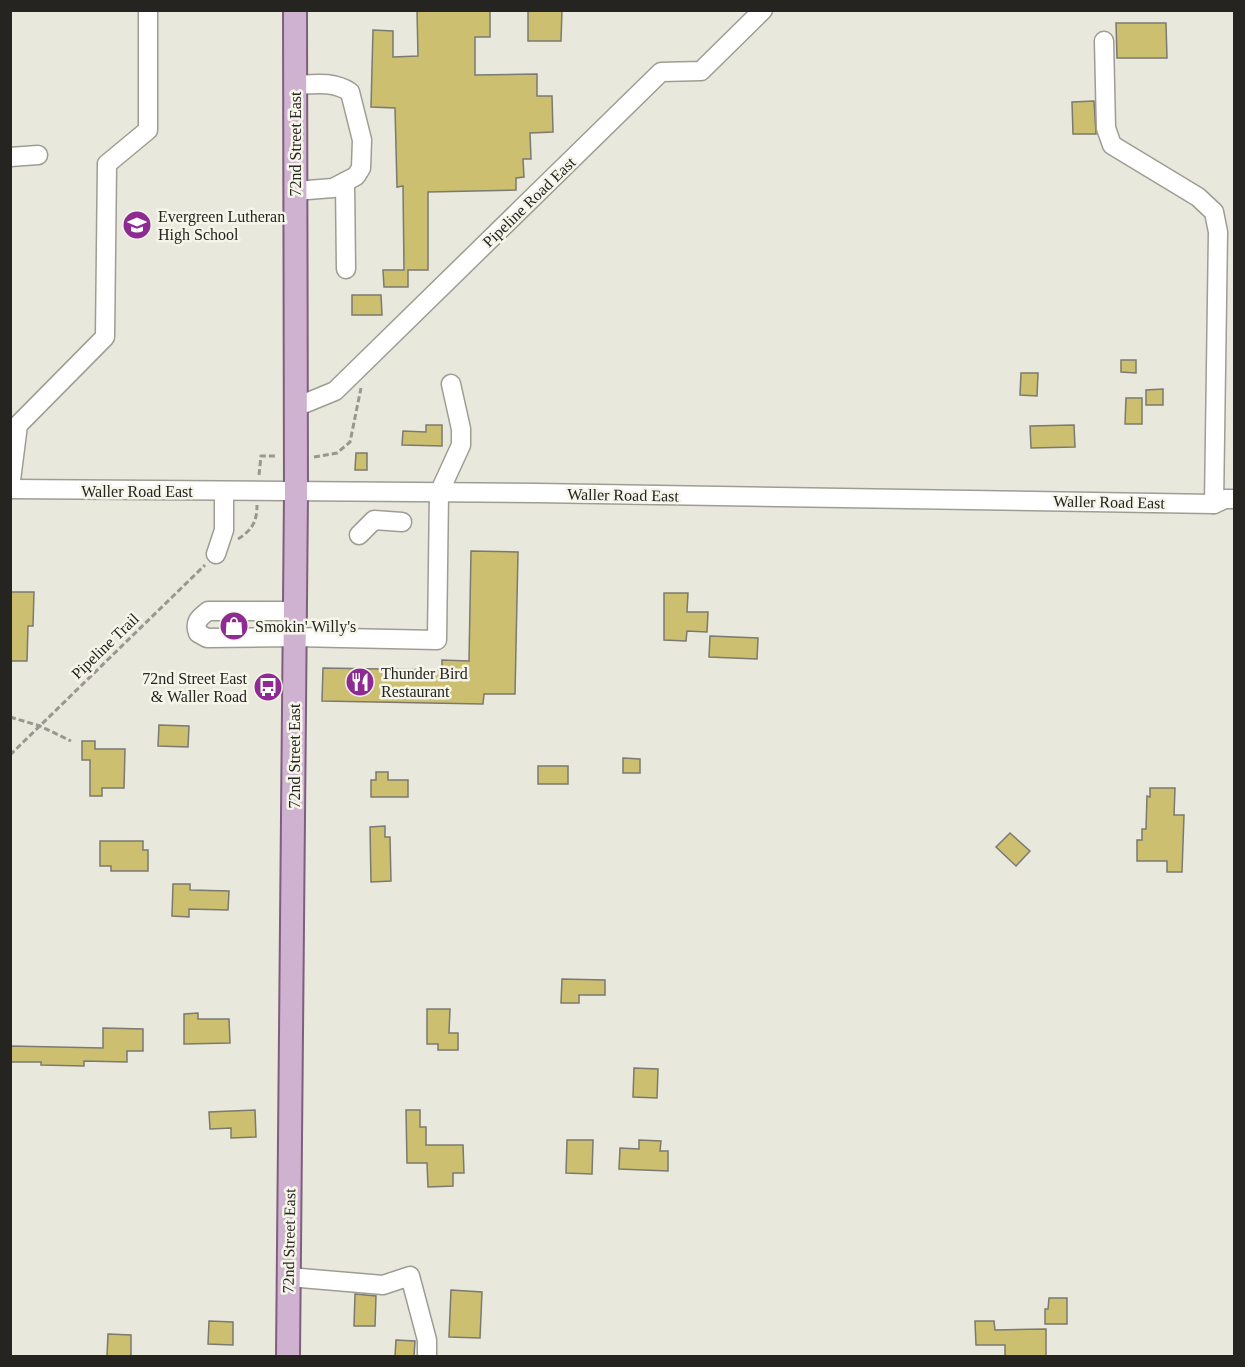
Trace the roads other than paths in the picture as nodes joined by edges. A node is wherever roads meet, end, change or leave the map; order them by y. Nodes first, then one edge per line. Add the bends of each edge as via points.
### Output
1 (148, 10) edge
2 (295, 10) edge
3 (763, 10) edge
4 (1104, 41) dead end
5 (295, 85) junction
6 (38, 155) dead end
7 (10, 157) edge
8 (345, 182) junction
9 (295, 191) junction
10 (346, 268) dead end
11 (451, 384) dead end
12 (296, 407) junction
13 (10, 489) edge
14 (224, 491) junction
15 (296, 493) junction
16 (439, 493) junction
17 (1234, 500) edge
18 (1214, 504) junction
19 (402, 522) dead end
20 (359, 535) dead end
21 (216, 554) road end
22 (295, 611) junction
23 (295, 637) junction
24 (289, 1276) junction
25 (288, 1356) edge
26 (427, 1356) edge

1 - 13 street via 148,130 107,164 105,337 18,425
2 - 5 main road, 72nd Street East
3 - 12 street, Pipeline Road East via 701,72 661,72 335,391
4 - 18 street via 1106,128 1113,145 1198,197 1214,212 1218,232
5 - 8 street via 328,84 350,92 362,140 361,168
5 - 9 main road, 72nd Street East
6 - 7 street
8 - 9 street via 333,188
8 - 10 street
9 - 12 main road, 72nd Street East
11 - 16 street via 461,445
12 - 15 main road, 72nd Street East
13 - 14 street, Waller Road East
14 - 15 street, Waller Road East
14 - 21 street via 224,530
15 - 16 street, Waller Road East
15 - 22 main road, 72nd Street East
16 - 18 street, Waller Road East
16 - 23 street via 437,640
17 - 18 street, Waller Road East
19 - 20 street via 374,520
22 - 23 main road, 72nd Street East
22 - 23 street via 208,611 196,626 198,633 207,638
23 - 24 main road, 72nd Street East
24 - 25 main road, 72nd Street East
24 - 26 street via 383,1285 410,1276 427,1340

